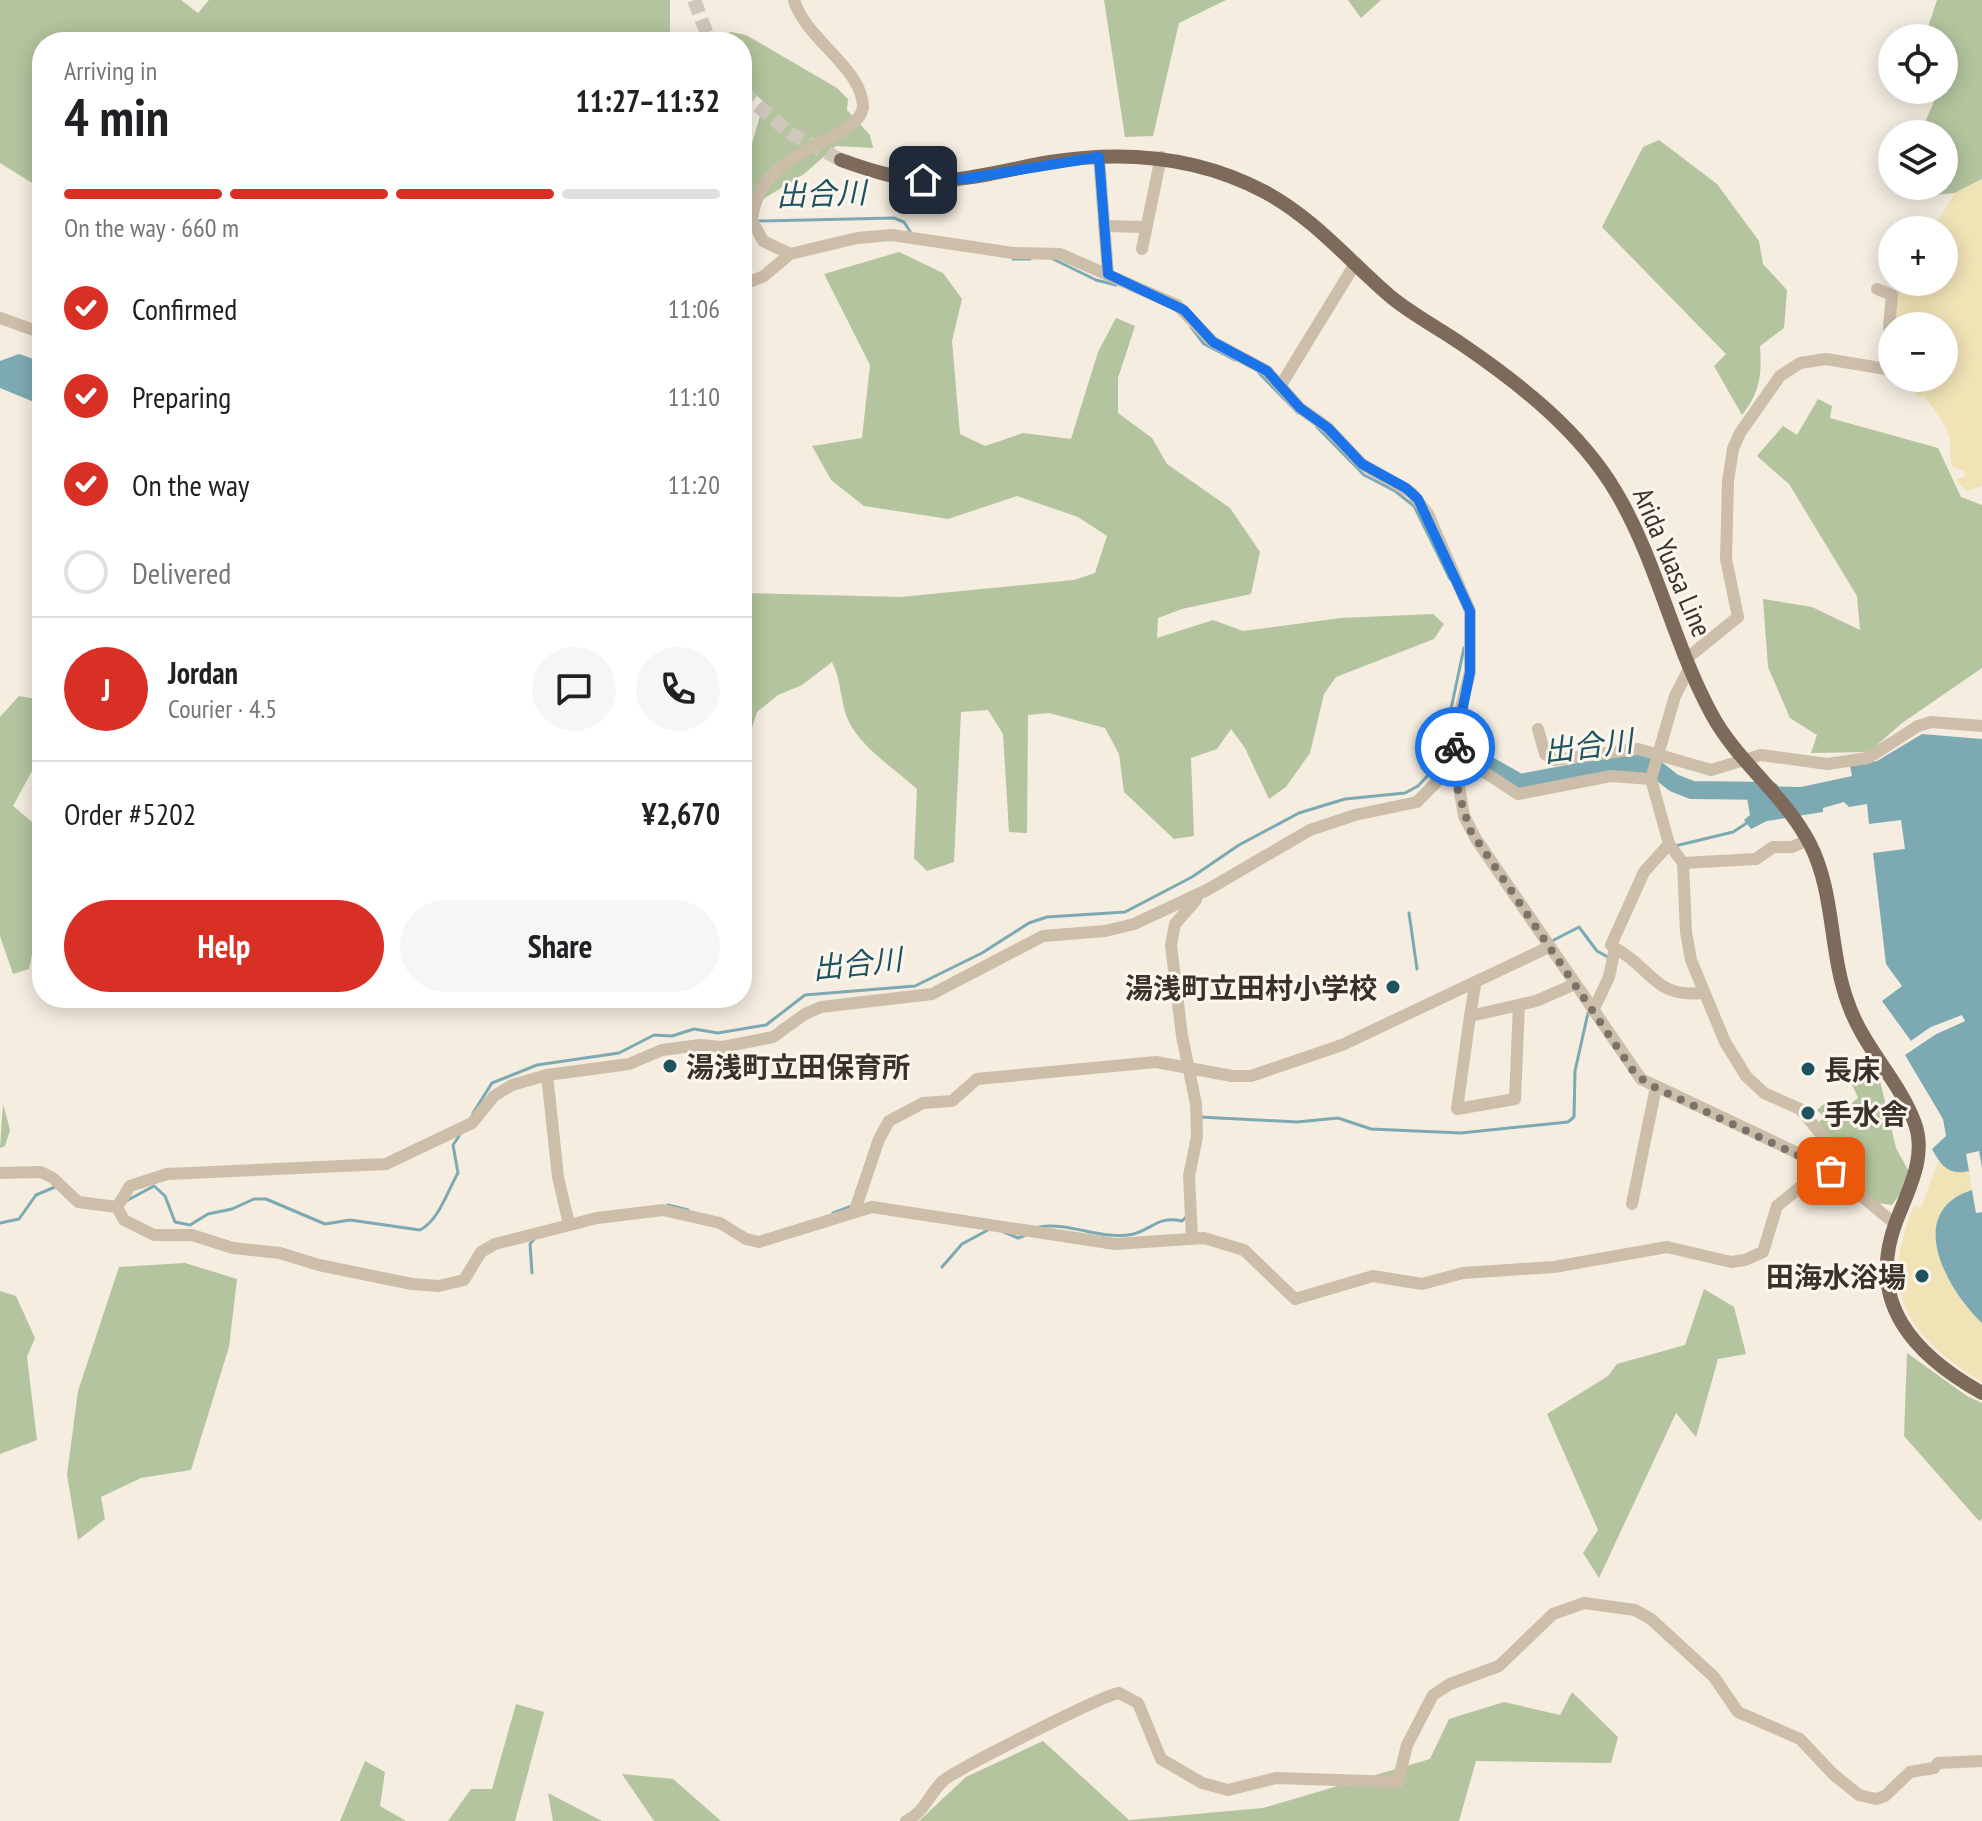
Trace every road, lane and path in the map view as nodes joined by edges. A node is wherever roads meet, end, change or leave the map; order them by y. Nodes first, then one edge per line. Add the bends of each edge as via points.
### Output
1 (794, 0) edge
2 (1099, 157) junction
3 (1161, 157) junction
4 (841, 160) tunnel mouth
5 (1104, 226) junction
6 (1145, 227) junction
7 (1142, 249) dead end
8 (790, 254) junction
9 (1355, 264) junction
10 (1108, 274) junction
11 (752, 281) edge
12 (1877, 289) dead end
13 (1890, 312) edge
14 (0, 318) edge
15 (32, 329) edge
16 (1878, 368) edge
17 (1281, 385) junction
18 (1688, 663) junction
19 (1982, 726) edge
20 (1538, 729) dead end
21 (1657, 752) junction
22 (1743, 762) junction
23 (1455, 763) junction
24 (1651, 779) junction
25 (1808, 840) junction
26 (1669, 844) junction
27 (1683, 863) junction
28 (1207, 890) junction
29 (1549, 947) junction
30 (1615, 948) junction
31 (1575, 984) junction
32 (1475, 985) junction
33 (1702, 993) junction
34 (1519, 1005) junction
35 (1593, 1011) junction
36 (1470, 1016) junction
37 (1189, 1069) junction
38 (547, 1075) junction
39 (1656, 1087) junction
40 (1825, 1166) junction
41 (0, 1173) edge
42 (1632, 1204) dead end
43 (117, 1207) junction
44 (855, 1210) junction
45 (569, 1224) junction
46 (1895, 1224) junction
47 (1192, 1237) junction
48 (1982, 1393) edge
49 (1982, 1761) edge
50 (906, 1821) edge

1 - 8 street via 863,100 857,122 789,160 758,196 752,220 757,233 769,246
2 - 3 main road, Arida Yuasa Line
2 - 4 main road, Arida Yuasa Line via 945,180 901,178
2 - 5 street
3 - 6 street
3 - 9 main road, Arida Yuasa Line via 1204,167 1272,196 1313,223
5 - 6 street
5 - 10 street
6 - 7 street
8 - 10 street via 857,238 911,236 1013,253 1054,252
8 - 11 street
9 - 17 street
9 - 18 main road, Arida Yuasa Line via 1407,309 1522,388 1591,458 1625,509
10 - 17 street via 1177,305 1213,342 1252,360
12 - 13 street via 1892,295
14 - 15 street
16 - 18 street via 1826,359 1800,363 1780,376 1740,433 1730,465 1727,573 1738,617
17 - 23 street via 1354,458 1418,499 1466,595 1471,662 1456,729
18 - 21 street
18 - 22 main road, Arida Yuasa Line via 1717,724
19 - 22 street via 1925,723 1875,755 1833,763 1769,755
20 - 21 street via 1545,754 1554,760 1628,749
21 - 22 street via 1711,770
21 - 24 street
22 - 25 main road, Arida Yuasa Line
23 - 24 street via 1478,768 1518,794 1611,776
23 - 28 street via 1417,802 1310,830
23 - 29 street via 1470,830
24 - 26 street
25 - 27 street via 1773,847 1756,859
25 - 46 main road, Arida Yuasa Line via 1823,881 1850,1009 1917,1130 1916,1168
26 - 27 street
26 - 30 street via 1644,872 1611,945
27 - 33 street via 1688,947
28 - 37 street via 1184,912 1171,936
28 - 38 street via 1123,928 1043,936 932,994 821,1007 773,1037 662,1050 629,1064
29 - 31 street
29 - 32 street
30 - 33 street via 1647,970 1659,987
30 - 35 street
31 - 34 street
31 - 35 street
32 - 36 street
32 - 37 street via 1342,1045 1260,1073 1232,1076
33 - 40 street via 1729,1052 1754,1085 1797,1106 1831,1143 1833,1153
34 - 36 street
34 - 36 street via 1515,1099 1457,1109
35 - 39 street via 1634,1072
37 - 44 street via 1156,1062 977,1079 952,1101 923,1103 889,1121
37 - 47 street via 1197,1125 1189,1176
38 - 43 street via 501,1091 472,1123 386,1164 167,1174 130,1186
38 - 45 street via 558,1177
39 - 40 street
39 - 42 street
40 - 46 street
40 - 47 street via 1777,1206 1763,1252 1736,1262 1667,1247 1554,1267 1463,1273 1422,1284 1373,1276 1295,1299 1244,1250
41 - 43 street via 41,1172 78,1202
43 - 45 street via 129,1225 154,1235 192,1235 233,1248 439,1286 464,1280 487,1247
44 - 45 street via 759,1242 720,1223 672,1211
44 - 47 street via 872,1207 1115,1244
46 - 48 main road, Arida Yuasa Line via 1888,1268 1901,1324 1925,1356
49 - 50 street via 1938,1763 1910,1772 1885,1796 1859,1795 1800,1739 1738,1712 1714,1677 1651,1619 1635,1610 1584,1603 1553,1614 1499,1666 1433,1695 1407,1745 1398,1782 1276,1778 1228,1790 1202,1783 1161,1759 1138,1703 1119,1693 964,1767 942,1782 924,1811

